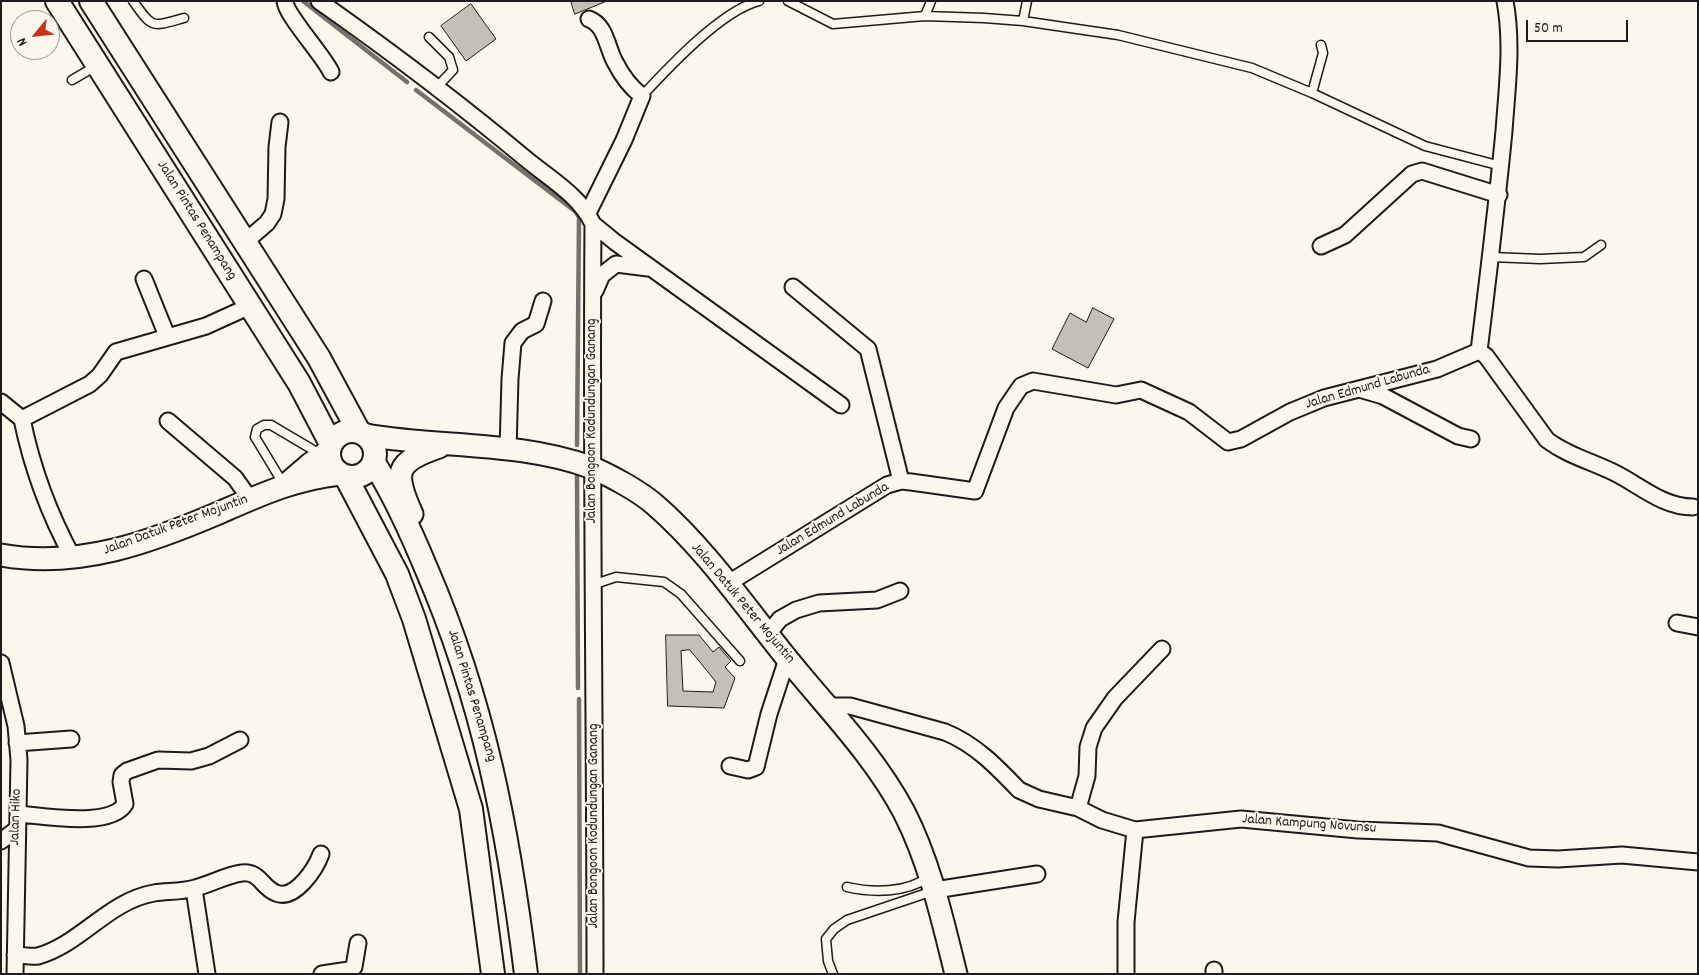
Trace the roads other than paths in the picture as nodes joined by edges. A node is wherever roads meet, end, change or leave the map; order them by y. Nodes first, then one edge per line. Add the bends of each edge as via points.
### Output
1 (57, 1) edge
2 (91, 1) edge
3 (133, 1) edge
4 (286, 1) edge
5 (319, 1) edge
6 (758, 1) edge
7 (788, 1) edge
8 (931, 1) edge
9 (1027, 1) edge
10 (1505, 1) edge
11 (925, 16) junction
12 (184, 18) dead end
13 (589, 19) dead end
14 (1023, 21) junction
15 (429, 37) dead end
16 (1321, 45) dead end
17 (98, 65) junction
18 (331, 72) dead end
19 (72, 80) dead end
20 (437, 87) junction
21 (1312, 93) junction
22 (642, 96) junction
23 (280, 122) dead end
24 (1501, 166) junction
25 (1499, 196) junction
26 (590, 219) junction
27 (245, 242) junction
28 (1601, 245) dead end
29 (1321, 246) dead end
30 (1491, 257) junction
31 (652, 269) junction
32 (144, 279) dead end
33 (793, 287) dead end
34 (593, 294) junction
35 (543, 301) dead end
36 (250, 306) junction
37 (167, 336) junction
38 (1480, 351) junction
39 (1359, 389) junction
40 (1, 402) edge
41 (841, 404) dead end
42 (22, 419) junction
43 (168, 421) dead end
44 (362, 434) junction
45 (1471, 439) dead end
46 (444, 446) junction
47 (327, 450) junction
48 (508, 450) junction
49 (374, 463) junction
50 (591, 468) junction
51 (343, 476) junction
52 (901, 481) junction
53 (286, 484) junction
54 (250, 500) junction
55 (1693, 507) dead end
56 (1, 556) edge
57 (73, 558) junction
58 (595, 584) junction
59 (726, 584) junction
60 (434, 587) junction
61 (900, 591) dead end
62 (1677, 623) dead end
63 (1698, 627) edge
64 (768, 634) junction
65 (1162, 649) dead end
66 (787, 659) junction
67 (740, 661) dead end
68 (1, 663) edge
69 (4, 683) edge
70 (829, 706) junction
71 (72, 739) dead end
72 (240, 740) dead end
73 (17, 743) junction
74 (730, 766) dead end
75 (1078, 808) junction
76 (18, 822) junction
77 (1134, 830) junction
78 (1, 841) edge
79 (321, 854) dead end
80 (1698, 862) edge
81 (1038, 874) dead end
82 (933, 883) junction
83 (847, 887) dead end
84 (194, 889) junction
85 (358, 943) dead end
86 (15, 955) junction
87 (15, 974) edge
88 (206, 974) edge
89 (322, 974) edge
90 (493, 974) edge
91 (526, 974) edge
92 (595, 974) edge
93 (833, 974) edge
94 (956, 974) edge
95 (1126, 974) edge

1 - 17 main road, Jalan Pintas Penampang
2 - 27 main road, Jalan Pintas Penampang
3 - 12 lane via 147,22 156,26
4 - 18 street via 290,15 326,60
5 - 20 street
6 - 22 lane via 747,4 704,36
7 - 11 lane via 833,24
8 - 11 lane
9 - 14 lane
10 - 24 street via 1510,24
11 - 14 lane
13 - 22 street via 596,22 603,32 615,63 630,87
14 - 21 lane via 1138,40 1252,68
15 - 20 lane via 449,57 453,70
16 - 21 lane
17 - 19 lane
17 - 36 main road, Jalan Pintas Penampang
20 - 26 street via 565,189
21 - 24 lane via 1425,146
22 - 26 street
23 - 27 street via 273,214
24 - 25 street
25 - 29 street via 1422,171 1412,174 1345,235
25 - 30 street
26 - 31 street
26 - 34 street, Jalan Bongoon Kodundungan Ganang
27 - 44 main road, Jalan Pintas Penampang via 319,358
28 - 30 lane via 1584,257
30 - 38 street
31 - 34 street via 616,264 602,275
31 - 41 street
32 - 37 street
33 - 52 street via 868,348
34 - 50 street, Jalan Bongoon Kodundungan Ganang
35 - 48 street via 536,324 522,332 513,343
36 - 37 street via 206,326
36 - 47 main road, Jalan Pintas Penampang via 299,383
37 - 42 street via 116,352 90,384
38 - 39 street, Jalan Edmund Labunda via 1437,369
38 - 55 street via 1547,440 1657,498 1679,507
39 - 45 street via 1383,396 1458,436
39 - 52 street, Jalan Edmund Labunda via 1310,403 1241,439 1228,442 1189,412 1141,390 1116,395 1033,380 1021,386 1006,408 975,491
40 - 42 street
42 - 57 street via 39,482
43 - 54 street via 235,478
44 - 46 main road, Jalan Datuk Peter Mojuntin
44 - 47 main road via 346,432
44 - 49 main road via 374,446
46 - 48 main road, Jalan Datuk Peter Mojuntin
46 - 60 main road via 417,454 408,460 400,474 402,493 432,567
47 - 51 main road via 331,464
47 - 53 main road, Jalan Datuk Peter Mojuntin
47 - 53 lane via 270,425 257,429 255,437
48 - 50 main road, Jalan Datuk Peter Mojuntin via 561,458
49 - 51 main road via 360,477
49 - 60 main road, Jalan Pintas Penampang via 396,501
50 - 58 street, Jalan Bongoon Kodundungan Ganang
50 - 59 main road, Jalan Datuk Peter Mojuntin via 652,502 690,540
51 - 53 main road, Jalan Datuk Peter Mojuntin
51 - 90 main road via 397,574 414,619 468,799
52 - 59 street, Jalan Edmund Labunda via 887,485
53 - 54 main road, Jalan Datuk Peter Mojuntin
54 - 57 main road, Jalan Datuk Peter Mojuntin via 119,550
56 - 57 main road, Jalan Datuk Peter Mojuntin via 48,560
58 - 67 lane via 616,577 664,582 680,594
58 - 92 street, Jalan Bongoon Kodundungan Ganang
59 - 64 main road, Jalan Datuk Peter Mojuntin
60 - 91 main road, Jalan Pintas Penampang via 478,711 492,766 515,885
61 - 64 street via 877,600 819,603 796,610 780,619
62 - 63 street
64 - 66 main road, Jalan Datuk Peter Mojuntin
65 - 75 street via 1115,698 1094,728 1088,746 1087,776
66 - 70 main road, Jalan Datuk Peter Mojuntin
66 - 74 street via 756,767 748,770
68 - 69 street, Jalan Hiko
69 - 73 street, Jalan Hiko
70 - 75 street, Jalan Kampung Novunsu via 850,706 960,738 996,766 1019,790 1039,799
70 - 82 main road, Jalan Datuk Peter Mojuntin via 873,764 902,810
71 - 73 street
72 - 76 street via 191,761 158,760 127,771 121,782 126,804 122,810 107,817
73 - 76 street, Jalan Hiko
75 - 77 street, Jalan Kampung Novunsu
76 - 78 street
76 - 86 street, Jalan Hiko
77 - 80 street, Jalan Kampung Novunsu via 1241,819 1358,830 1438,832 1505,852 1546,859 1622,855
77 - 95 street via 1126,922
79 - 84 street via 317,865 300,884 285,894 276,893 253,874 247,873
81 - 82 street via 965,884
82 - 83 lane via 862,891
82 - 93 lane via 847,920 834,929 826,939
82 - 94 main road, Jalan Datuk Peter Mojuntin
84 - 86 street via 154,893 117,906 53,950 36,956
84 - 88 street
85 - 89 street via 354,967
86 - 87 street, Jalan Hiko

